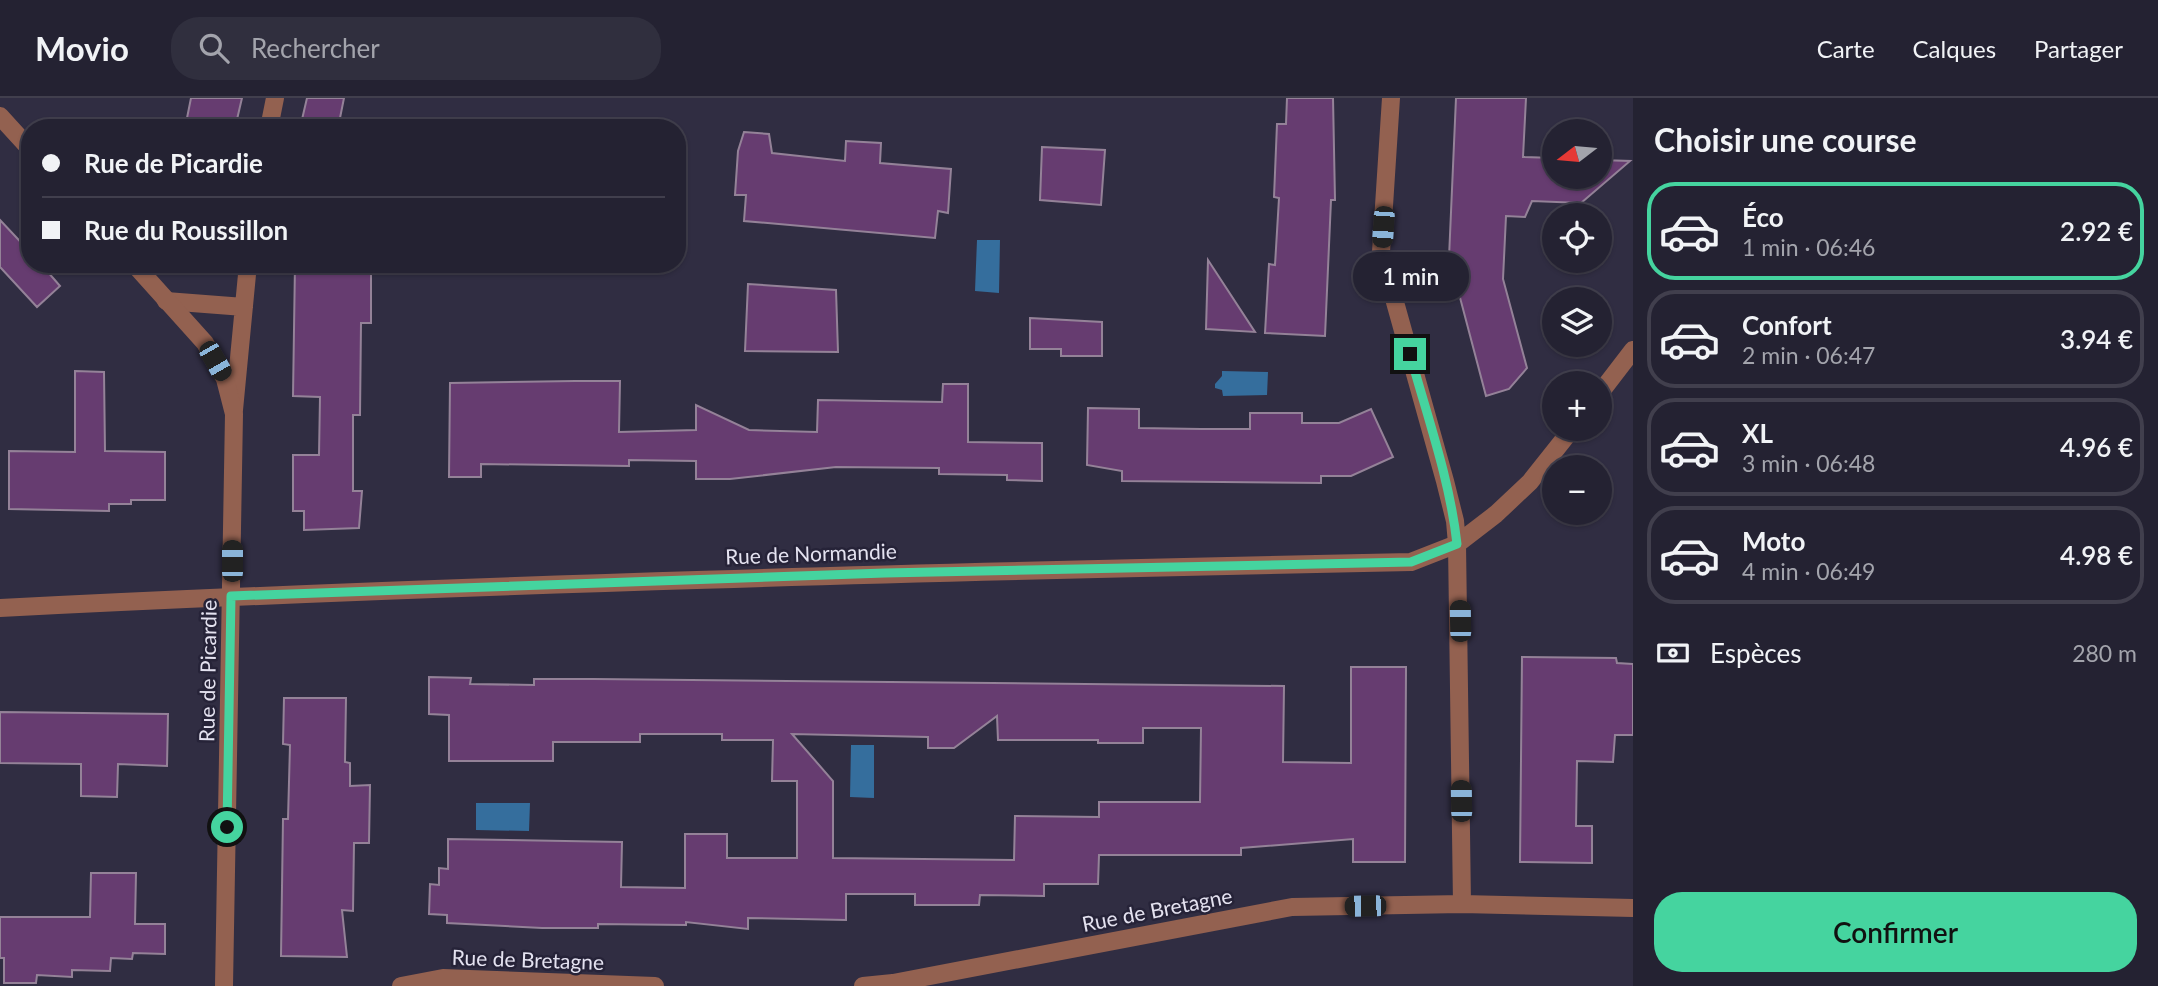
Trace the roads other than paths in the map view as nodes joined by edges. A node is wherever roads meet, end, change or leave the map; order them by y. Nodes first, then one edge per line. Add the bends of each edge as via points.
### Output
1 (275, 98) edge
2 (1391, 98) edge
3 (0, 116) edge
4 (271, 119) edge
5 (21, 139) edge
6 (142, 273) edge
7 (247, 273) edge
8 (166, 301) junction
9 (244, 307) junction
10 (1633, 350) edge
11 (1612, 377) edge
12 (234, 414) junction
13 (1562, 441) edge
14 (1457, 544) junction
15 (231, 596) junction
16 (0, 608) edge
17 (1462, 904) junction
18 (1633, 908) edge
19 (224, 986) edge
20 (401, 986) edge
21 (655, 986) edge
22 (863, 986) edge

1 - 4 street
2 - 14 street via 1381,253 1445,481
3 - 5 street
6 - 8 street, Rue de Picardie
7 - 9 street
8 - 9 street
8 - 12 street, Rue de Picardie via 205,344 225,379
9 - 12 street
10 - 11 street
12 - 15 street, Rue de Picardie
13 - 14 street, Rue de Normandie via 1530,482
14 - 15 street, Rue de Normandie via 1411,562 885,573
14 - 17 street
15 - 16 street, Rue de Normandie
15 - 19 street, Rue de Picardie
17 - 18 street, Rue de Bretagne
17 - 22 street, Rue de Bretagne via 1292,907
20 - 21 street, Rue de Bretagne via 443,978

